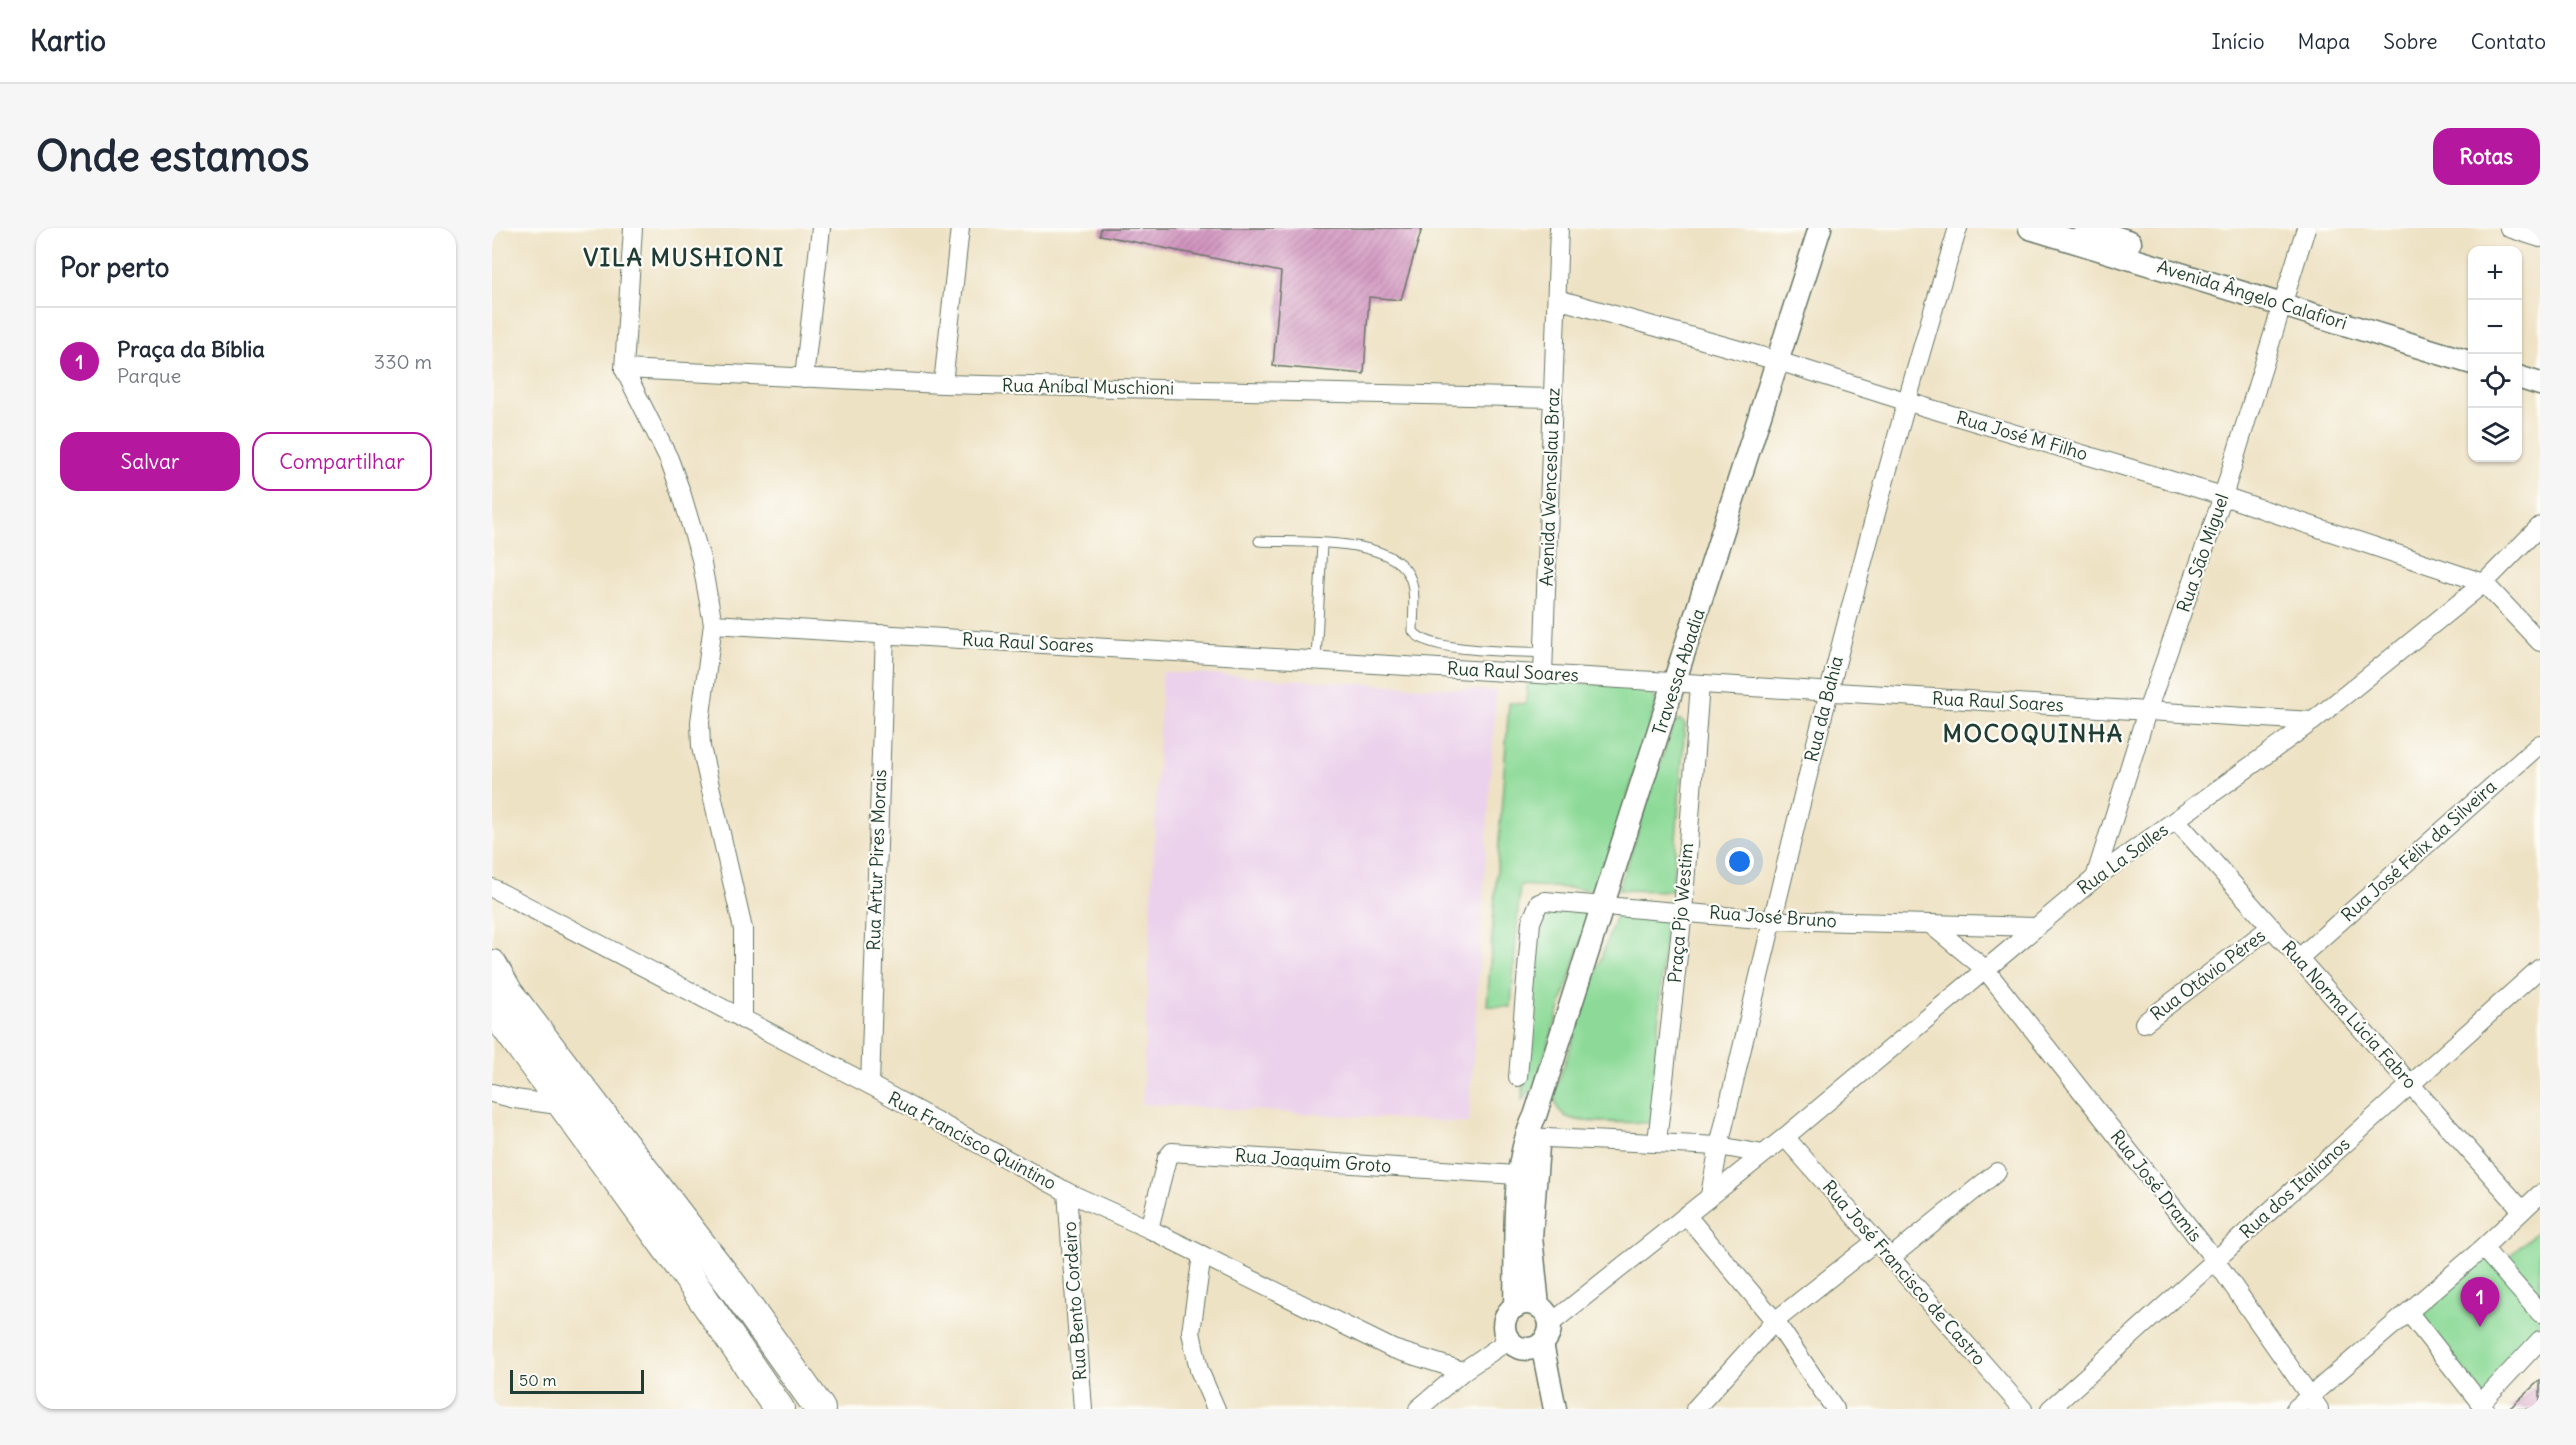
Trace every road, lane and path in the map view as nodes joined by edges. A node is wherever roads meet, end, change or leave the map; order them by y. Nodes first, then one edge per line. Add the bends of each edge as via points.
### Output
1 (633, 228) edge
2 (820, 228) edge
3 (960, 228) edge
4 (1560, 228) edge
5 (1820, 228) edge
6 (1958, 228) edge
7 (2030, 228) edge
8 (2086, 228) edge
9 (2306, 228) edge
10 (2509, 228) edge
11 (2540, 238) edge
12 (2283, 297) junction
13 (1557, 299) junction
14 (2468, 347) edge
15 (1778, 361) junction
16 (2468, 362) edge
17 (2522, 365) edge
18 (624, 369) junction
19 (2540, 370) edge
20 (804, 378) junction
21 (2522, 379) edge
22 (944, 384) junction
23 (2540, 384) edge
24 (1552, 398) junction
25 (1905, 401) junction
26 (2223, 496) junction
27 (2540, 526) edge
28 (1259, 541) dead end
29 (1322, 544) junction
30 (2484, 583) junction
31 (713, 624) junction
32 (885, 634) junction
33 (2540, 642) edge
34 (1544, 653) junction
35 (1316, 660) junction
36 (1543, 674) junction
37 (1676, 682) junction
38 (1700, 684) junction
39 (1828, 691) junction
40 (2147, 711) junction
41 (2313, 721) junction
42 (2540, 744) edge
43 (2176, 820) junction
44 (2095, 878) junction
45 (492, 888) edge
46 (1603, 906) junction
47 (1683, 911) junction
48 (1772, 920) junction
49 (1930, 924) junction
50 (2035, 927) junction
51 (2271, 927) junction
52 (2299, 958) junction
53 (492, 965) edge
54 (2540, 968) edge
55 (1985, 969) junction
56 (492, 1007) edge
57 (743, 1020) junction
58 (2144, 1023) dead end
59 (1518, 1077) dead end
60 (2411, 1084) junction
61 (870, 1085) junction
62 (492, 1093) edge
63 (565, 1106) junction
64 (1785, 1137) junction
65 (1531, 1138) junction
66 (1657, 1142) junction
67 (1719, 1146) junction
68 (1763, 1154) junction
69 (1997, 1172) dead end
70 (1528, 1176) junction
71 (1066, 1192) junction
72 (2540, 1194) edge
73 (1710, 1195) junction
74 (2522, 1210) junction
75 (1686, 1215) junction
76 (1149, 1230) junction
77 (1876, 1241) junction
78 (2483, 1248) junction
79 (1202, 1255) junction
80 (1890, 1258) junction
81 (2215, 1260) junction
82 (2409, 1312) junction
83 (2540, 1313) edge
84 (1775, 1321) junction
85 (1530, 1328) junction
86 (2540, 1340) edge
87 (1463, 1371) junction
88 (757, 1379) junction
89 (2314, 1403) edge
90 (2483, 1406) edge
91 (770, 1409) edge
92 (779, 1409) edge
93 (820, 1409) edge
94 (1083, 1409) edge
95 (1216, 1409) edge
96 (1418, 1409) edge
97 (1541, 1409) edge
98 (1556, 1409) edge
99 (1695, 1409) edge
100 (1835, 1409) edge
101 (2023, 1409) edge
102 (2049, 1409) edge
103 (2295, 1409) edge

1 - 18 street
2 - 20 street
3 - 22 street
4 - 13 street, Avenida Wenceslau Braz
5 - 15 street, Travessa Abadia
6 - 25 street, Rua da Bahia
7 - 12 street, Avenida Ângelo Calafiori
8 - 12 street, Avenida Ângelo Calafiori
9 - 12 street, Rua São Miguel
10 - 11 street
12 - 14 street, Avenida Ângelo Calafiori
12 - 16 street, Avenida Ângelo Calafiori
12 - 26 street, Rua São Miguel
13 - 15 street, Rua José M Filho
13 - 24 street, Avenida Wenceslau Braz
15 - 25 street, Rua José M Filho
15 - 37 street, Travessa Abadia
17 - 19 street
18 - 20 street, Rua Aníbal Muschioni
18 - 31 street via 681,492 701,559
20 - 22 street, Rua Aníbal Muschioni
21 - 23 street
22 - 24 street, Rua Aníbal Muschioni
24 - 34 street, Avenida Wenceslau Braz
25 - 26 street, Rua José M Filho
25 - 39 street, Rua da Bahia
26 - 30 street, Rua José M Filho
26 - 40 street, Rua São Miguel
27 - 30 street, Rua La Salles
28 - 29 lane
29 - 34 lane via 1378,551 1393,556 1404,566 1412,582 1413,631 1421,639 1449,646
29 - 35 lane
30 - 33 street
30 - 41 street, Rua La Salles
31 - 32 street, Rua Raul Soares
31 - 57 street via 700,722 701,747 743,929
32 - 35 street, Rua Raul Soares
32 - 61 street, Rua Artur Pires Morais
34 - 36 street, Avenida Wenceslau Braz
35 - 36 street, Rua Raul Soares
36 - 37 street, Rua Raul Soares
37 - 38 street, Rua Raul Soares
37 - 46 street, Travessa Abadia
38 - 39 street, Rua Raul Soares
38 - 47 street, Praça Pjo Westim
39 - 40 street, Rua Raul Soares
39 - 48 street, Rua da Bahia
40 - 41 street, Rua Raul Soares
40 - 44 street, Rua São Miguel
41 - 43 street, Rua La Salles
42 - 52 street, Rua José Félix da Silveira
43 - 44 street, Rua La Salles
43 - 51 street, Rua Norma Lúcia Fabro
44 - 50 street, Rua La Salles
45 - 57 street, Rua Francisco Quintino
46 - 47 street, Rua José Bruno
46 - 59 street, Rua José Bruno via 1545,901 1535,906 1530,922
46 - 65 street, Travessa Abadia
47 - 48 street, Rua José Bruno
47 - 66 street, Praça Pjo Westim
48 - 49 street, Rua José Bruno
48 - 67 street, Rua da Bahia
49 - 50 street, Rua José Bruno
49 - 55 street
50 - 55 street, Rua La Salles
51 - 52 street, Rua Norma Lúcia Fabro
51 - 58 street, Rua Otávio Péres
52 - 60 street, Rua Norma Lúcia Fabro
53 - 93 highway via 508,993 734,1288
54 - 60 street, Rua dos Italianos
55 - 64 street, Rua La Salles
55 - 81 street, Rua José Dramis
56 - 63 highway
57 - 61 street, Rua Francisco Quintino
60 - 74 street, Rua Norma Lúcia Fabro
60 - 81 street, Rua dos Italianos
61 - 71 street, Rua Francisco Quintino
62 - 63 street
63 - 88 highway
64 - 68 street, Rua La Salles
64 - 77 street, Rua José Francisco de Castro
65 - 66 street
65 - 70 street, Travessa Abadia
66 - 67 street
67 - 68 street
67 - 73 street, Rua da Bahia
68 - 73 street, Rua La Salles
69 - 80 street
70 - 76 street, Rua Joaquim Groto via 1172,1152 1167,1158
70 - 85 street
71 - 76 street, Rua Francisco Quintino
71 - 94 street, Rua Bento Cordeiro
72 - 74 street
73 - 75 street, Rua La Salles
74 - 78 street
75 - 84 street
75 - 85 street, Rua La Salles
76 - 79 street, Rua Francisco Quintino
77 - 80 street, Rua José Francisco de Castro
77 - 84 street
78 - 82 street
78 - 83 street
79 - 87 street, Rua Francisco Quintino via 1393,1349
79 - 95 street via 1191,1332 1199,1370
80 - 101 street, Rua José Francisco de Castro
81 - 89 street, Rua José Dramis
81 - 102 street, Rua dos Italianos
82 - 89 street
82 - 90 street
84 - 99 street
84 - 100 street
85 - 87 street, Rua La Salles
85 - 97 street
85 - 98 street
86 - 90 street
87 - 96 street, Rua La Salles
88 - 91 street
88 - 92 highway
89 - 103 street

